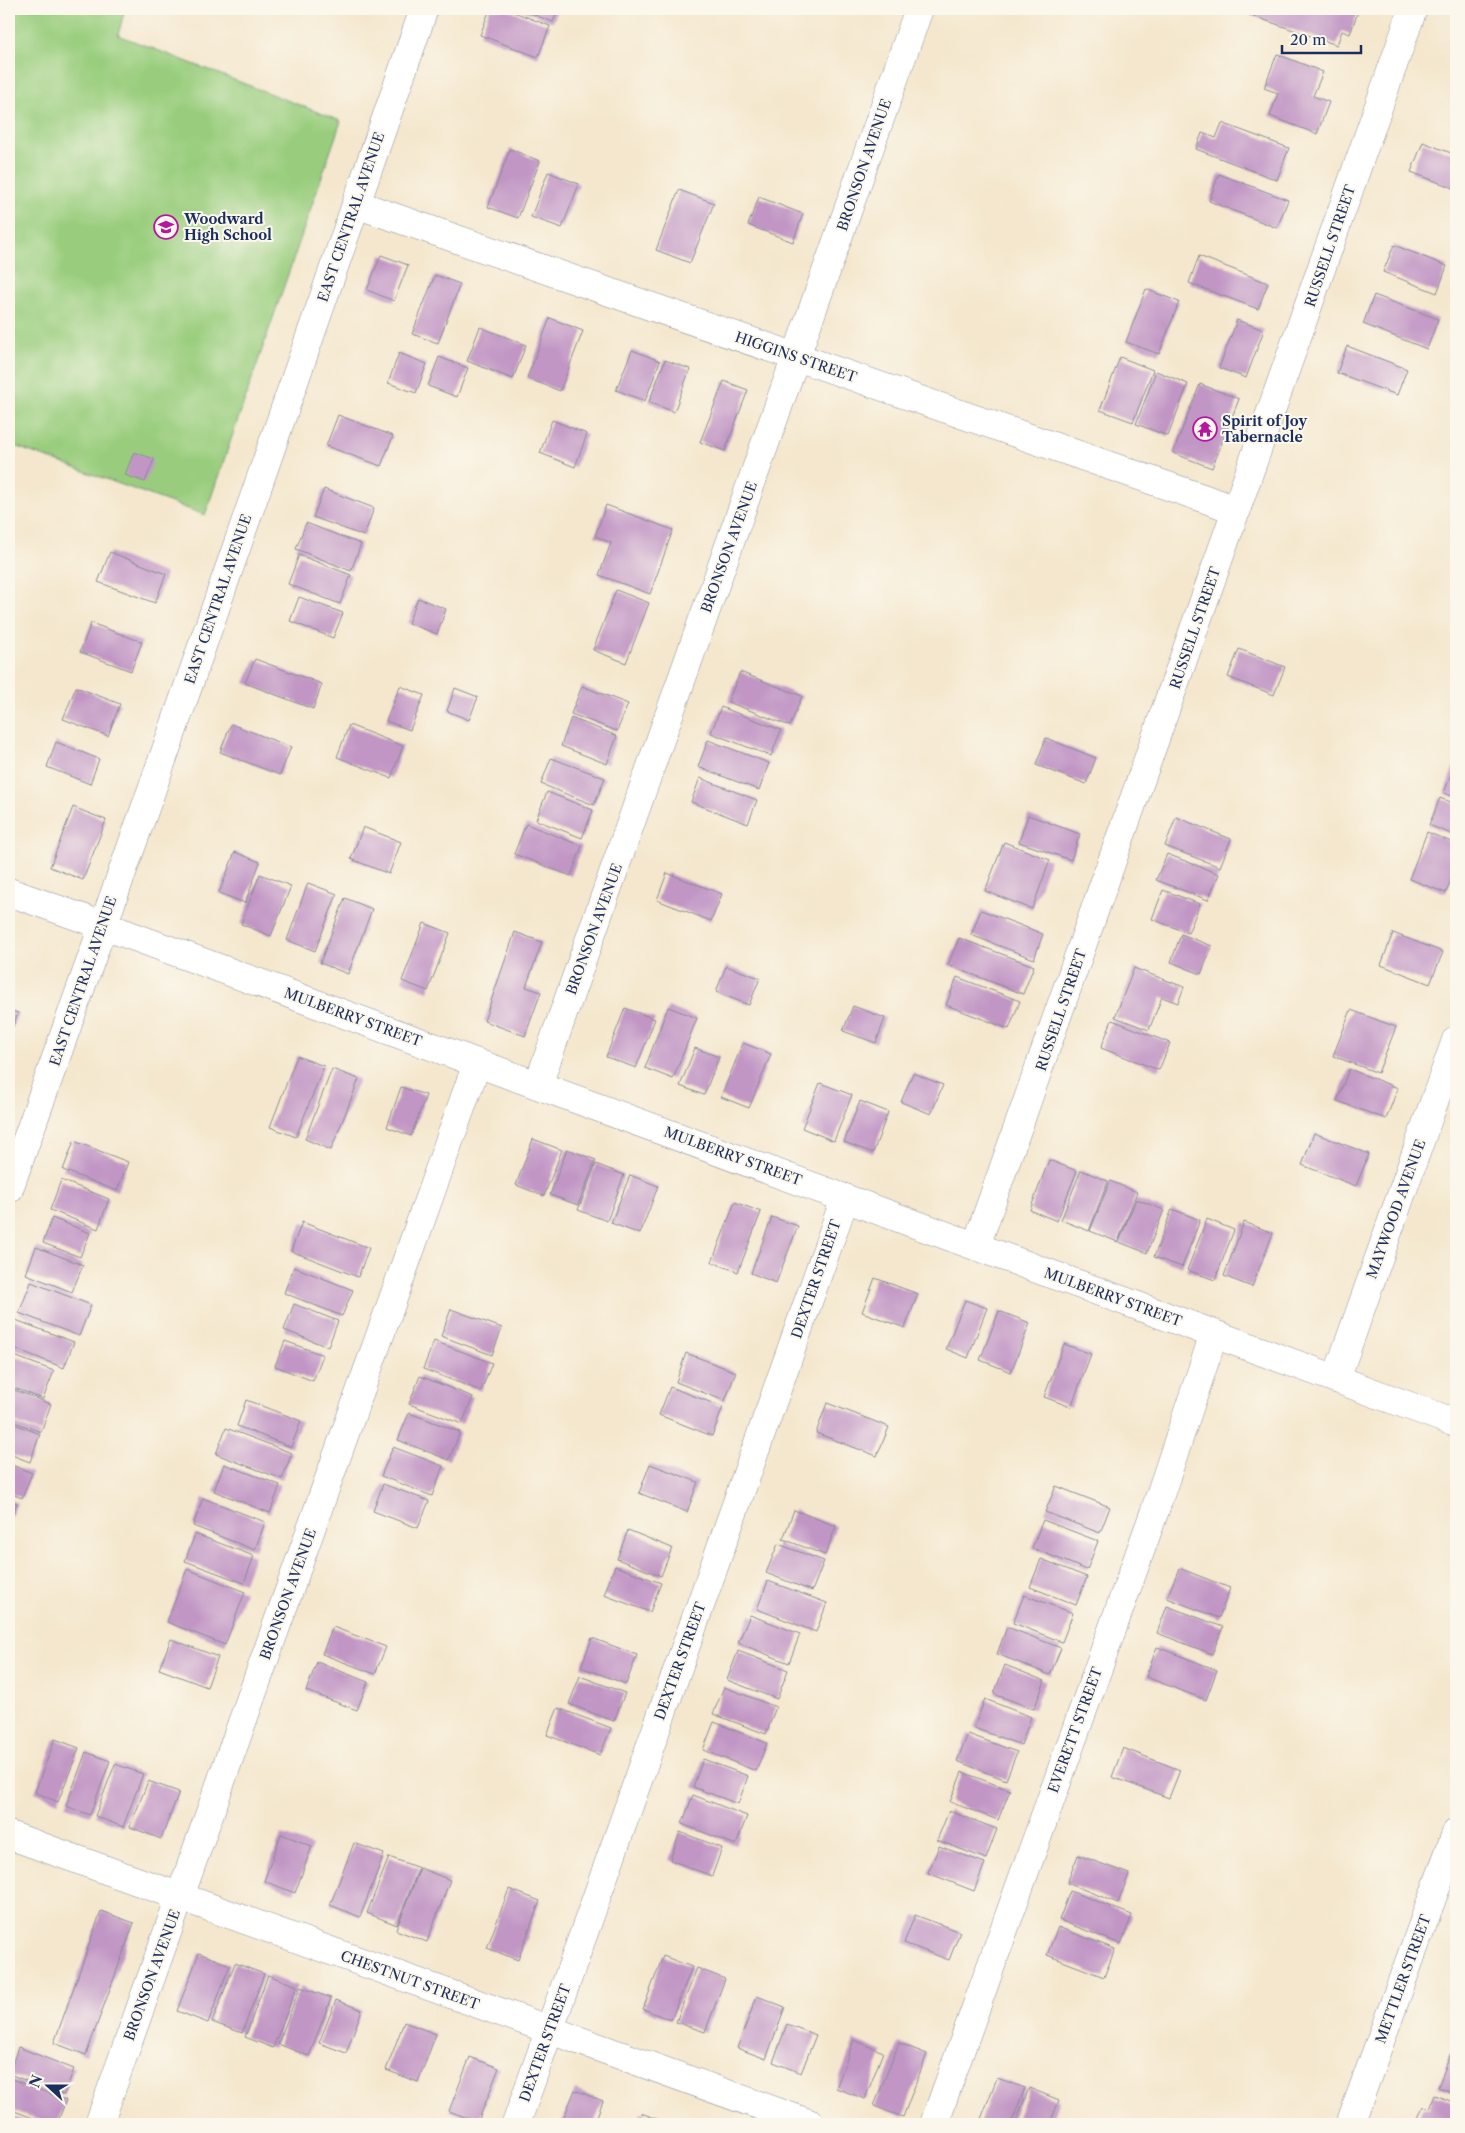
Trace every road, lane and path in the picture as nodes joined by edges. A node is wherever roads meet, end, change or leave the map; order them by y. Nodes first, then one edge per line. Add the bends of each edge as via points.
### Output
1 (424, 9) edge
2 (919, 9) edge
3 (1413, 9) edge
4 (356, 204) junction
5 (796, 357) junction
6 (1237, 510) junction
7 (9, 892) edge
8 (102, 924) junction
9 (1456, 1040) edge
10 (477, 1063) junction
11 (538, 1085) junction
12 (9, 1189) edge
13 (845, 1198) junction
14 (976, 1246) junction
15 (1214, 1334) junction
16 (1336, 1379) junction
17 (1456, 1423) edge
18 (1456, 1834) edge
19 (9, 1836) edge
20 (180, 1897) junction
21 (549, 2030) junction
22 (98, 2124) edge
23 (516, 2124) edge
24 (811, 2124) edge
25 (934, 2124) edge
26 (1350, 2124) edge

1 - 4 street, EAST CENTRAL AVENUE
2 - 5 street, BRONSON AVENUE
3 - 6 street, RUSSELL STREET
4 - 5 street, HIGGINS STREET
4 - 8 street, EAST CENTRAL AVENUE
5 - 6 street, HIGGINS STREET
5 - 11 street, BRONSON AVENUE
6 - 14 street, RUSSELL STREET
7 - 8 street, MULBERRY STREET
8 - 10 street, MULBERRY STREET
8 - 12 street, EAST CENTRAL AVENUE
9 - 16 street, MAYWOOD AVENUE
10 - 11 street, MULBERRY STREET
10 - 20 street, BRONSON AVENUE
11 - 13 street, MULBERRY STREET
13 - 14 street, MULBERRY STREET
13 - 21 street, DEXTER STREET
14 - 15 street, MULBERRY STREET
15 - 16 street, MULBERRY STREET
15 - 25 street, EVERETT STREET via 1154,1513
16 - 17 street, MULBERRY STREET
18 - 26 street, METTLER STREET
19 - 20 street, CHESTNUT STREET
20 - 21 street, CHESTNUT STREET
20 - 22 street, BRONSON AVENUE
21 - 23 street, DEXTER STREET
21 - 24 street, CHESTNUT STREET

